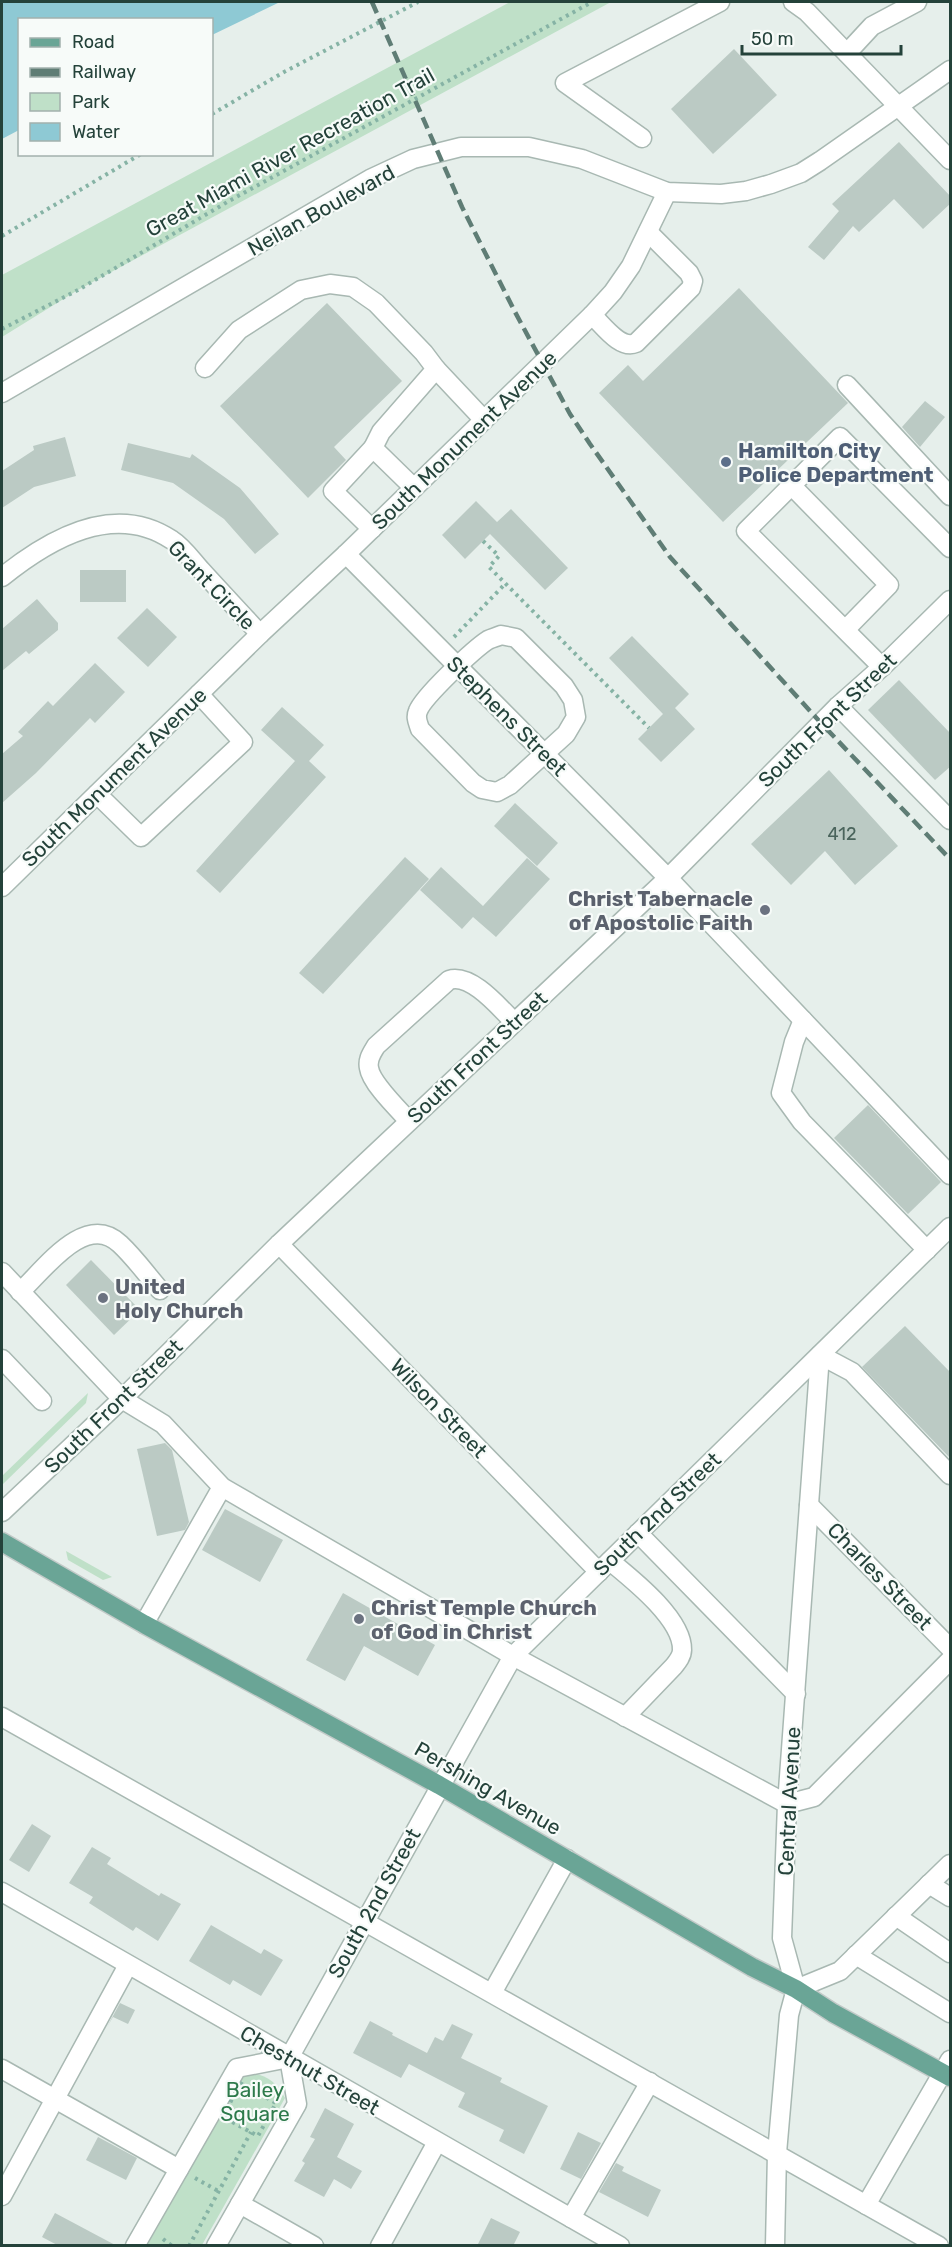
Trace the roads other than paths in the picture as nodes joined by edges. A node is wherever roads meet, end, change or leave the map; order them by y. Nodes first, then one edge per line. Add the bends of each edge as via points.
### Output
1 (720, 2) edge
2 (793, 2) edge
3 (917, 2) edge
4 (847, 53) junction
5 (951, 70) edge
6 (900, 107) junction
7 (642, 138) dead end
8 (951, 160) edge
9 (667, 192) junction
10 (648, 232) junction
11 (592, 315) junction
12 (205, 368) dead end
13 (436, 369) junction
14 (847, 385) dead end
15 (2, 393) edge
16 (484, 420) junction
17 (373, 448) junction
18 (791, 485) junction
19 (414, 488) junction
20 (951, 496) edge
21 (372, 529) junction
22 (951, 548) edge
23 (346, 554) junction
24 (2, 577) edge
25 (951, 600) edge
26 (846, 629) junction
27 (260, 634) junction
28 (458, 666) junction
29 (882, 667) junction
30 (199, 694) junction
31 (838, 706) junction
32 (544, 753) junction
33 (97, 794) junction
34 (951, 820) edge
35 (668, 878) junction
36 (2, 887) edge
37 (803, 1020) junction
38 (514, 1022) junction
39 (409, 1121) junction
40 (951, 1175) edge
41 (951, 1227) edge
42 (279, 1244) junction
43 (927, 1250) junction
44 (2, 1274) edge
45 (160, 1290) dead end
46 (20, 1292) junction
47 (820, 1355) junction
48 (2, 1359) edge
49 (122, 1399) junction
50 (42, 1401) dead end
51 (951, 1475) edge
52 (222, 1487) junction
53 (809, 1504) junction
54 (2, 1512) edge
55 (638, 1533) junction
56 (2, 1542) edge
57 (605, 1566) junction
58 (144, 1624) junction
59 (951, 1648) edge
60 (513, 1656) junction
61 (951, 1660) edge
62 (796, 1694) junction
63 (2, 1717) edge
64 (626, 1717) junction
65 (439, 1785) junction
66 (787, 1804) junction
67 (567, 1859) junction
68 (951, 1864) edge
69 (929, 1884) junction
70 (2, 1892) edge
71 (951, 1897) edge
72 (896, 1916) junction
73 (365, 1921) junction
74 (951, 1953) edge
75 (856, 1955) junction
76 (128, 1965) junction
77 (796, 1989) junction
78 (492, 1993) junction
79 (951, 2013) edge
80 (289, 2058) junction
81 (2, 2069) edge
82 (948, 2070) edge
83 (650, 2082) junction
84 (55, 2099) junction
85 (437, 2142) junction
86 (777, 2153) junction
87 (178, 2169) junction
88 (2, 2196) edge
89 (240, 2204) junction
90 (866, 2205) junction
91 (571, 2218) junction
92 (135, 2246) edge
93 (216, 2246) edge
94 (314, 2246) edge
95 (380, 2246) edge
96 (620, 2246) edge
97 (775, 2246) edge
98 (939, 2246) edge

1 - 7 street via 564,83
2 - 4 street
3 - 4 street via 872,26
4 - 6 street
5 - 6 street
6 - 8 street
6 - 9 street via 801,173 771,184 721,194
9 - 10 street, South Monument Avenue
9 - 15 street, Neilan Boulevard via 582,159 529,147 461,147 413,159 370,179
10 - 11 street, South Monument Avenue via 619,284
10 - 11 street via 689,273 691,288 631,345 622,343
11 - 16 street, South Monument Avenue
12 - 13 street via 239,330 302,290 330,284 353,287 376,303
13 - 16 street
13 - 17 street via 381,432
14 - 20 street
16 - 19 street, South Monument Avenue
17 - 19 street
17 - 21 street via 333,491
18 - 22 street via 840,437
18 - 26 street via 889,585
18 - 26 street via 746,531
19 - 21 street, South Monument Avenue
21 - 23 street, South Monument Avenue
23 - 27 street, South Monument Avenue
23 - 28 street, Stephens Street
24 - 27 street, Grant Circle via 77,530 104,523 129,524 154,530 174,541
25 - 29 street, South Front Street
26 - 29 street
27 - 30 street, South Monument Avenue
28 - 32 street, Stephens Street
28 - 32 street via 488,640 501,635 516,638 564,686 573,700 576,717 566,734
28 - 32 street via 423,702 416,718 420,729 473,783 497,792
29 - 31 street, South Front Street
30 - 33 street, South Monument Avenue
30 - 33 street via 243,742 141,837
31 - 34 street
31 - 35 street, South Front Street
32 - 35 street, Stephens Street
33 - 36 street, South Monument Avenue
35 - 37 street, Stephens Street
35 - 38 street, South Front Street
37 - 40 street, Stephens Street
37 - 43 street via 781,1093 802,1122
38 - 39 street, South Front Street
38 - 39 street via 485,993 468,981 454,978 376,1046 369,1056 368,1069
39 - 42 street, South Front Street
41 - 43 street, South 2nd Street
42 - 49 street, South Front Street
42 - 57 street, Wilson Street
43 - 47 street, South 2nd Street
44 - 46 street
45 - 46 street via 119,1242 99,1234 71,1242
46 - 49 street
47 - 51 street via 852,1372
47 - 53 street, Central Avenue
47 - 55 street, South 2nd Street
48 - 50 street
49 - 52 street via 163,1424
49 - 54 street, South Front Street
52 - 58 street
52 - 60 street
53 - 59 street, Charles Street
53 - 62 street, Central Avenue
55 - 57 street, South 2nd Street
55 - 62 street
56 - 58 main road, Pershing Avenue
57 - 60 street, South 2nd Street
57 - 64 street, Wilson Street via 654,1599 673,1624 682,1649 674,1666
58 - 65 main road, Pershing Avenue
60 - 64 street
60 - 65 street, South 2nd Street
61 - 66 street via 814,1797
62 - 66 street, Central Avenue
63 - 73 street
64 - 66 street
65 - 67 main road, Pershing Avenue
65 - 73 street, South 2nd Street
66 - 77 street, Central Avenue via 782,1938
67 - 77 main road, Pershing Avenue
67 - 78 street
68 - 69 street
69 - 71 street
69 - 72 street
70 - 76 street, Chestnut Street
72 - 74 street
72 - 75 street
73 - 78 street
73 - 80 street, South 2nd Street
75 - 77 street via 840,1971
75 - 79 street
76 - 80 street, Chestnut Street
76 - 84 street
77 - 82 main road, Pershing Avenue via 833,2013
77 - 86 street, Central Avenue via 789,2015
78 - 83 street
80 - 85 street, Chestnut Street
80 - 87 street via 237,2068
80 - 89 street via 297,2104
81 - 84 street
82 - 90 street
83 - 86 street
83 - 91 street
84 - 87 street
84 - 88 street
85 - 91 street, Chestnut Street
85 - 95 street
86 - 90 street
86 - 97 street, Central Avenue
87 - 92 street
89 - 93 street
89 - 94 street
90 - 98 street
91 - 96 street, Chestnut Street

